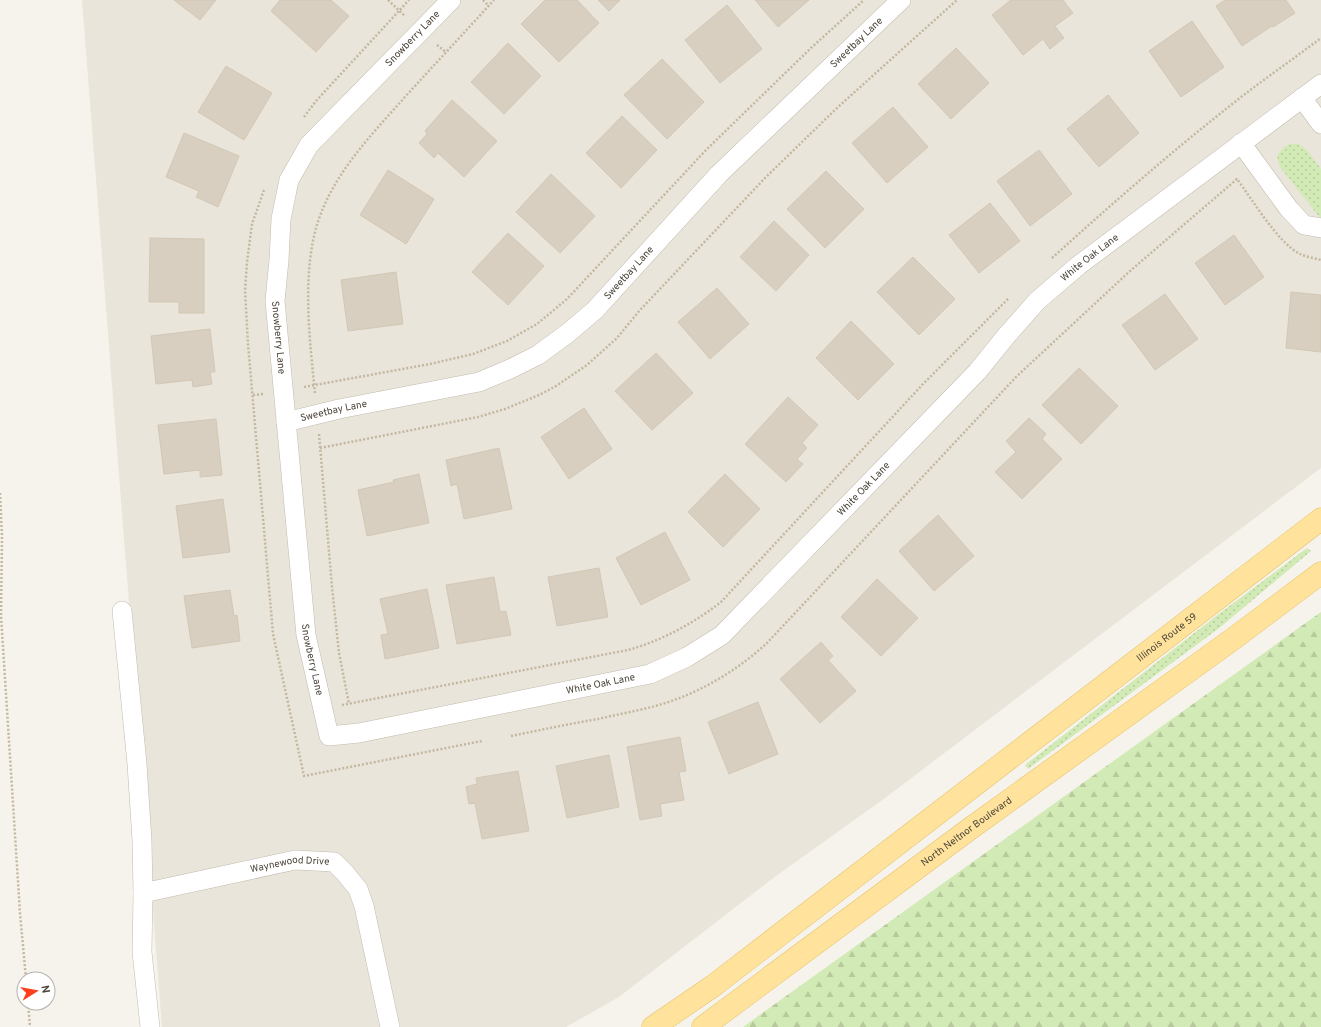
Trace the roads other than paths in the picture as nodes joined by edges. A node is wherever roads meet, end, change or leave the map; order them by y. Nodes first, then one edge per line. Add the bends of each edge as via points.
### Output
1 (901, 0) edge
2 (441, 3) edge
3 (1321, 84) edge
4 (1302, 98) junction
5 (1321, 124) edge
6 (1241, 143) junction
7 (1321, 228) edge
8 (286, 422) junction
9 (1321, 519) edge
10 (1321, 573) edge
11 (122, 611) dead end
12 (329, 736) joint
13 (143, 892) junction
14 (150, 1027) edge
15 (390, 1027) edge
16 (653, 1027) edge
17 (703, 1027) edge

1 - 8 street, Sweetbay Lane via 719,174 595,310 538,355 479,382
2 - 8 street, Snowberry Lane via 310,145 288,180 281,219 275,301
3 - 4 street, White Oak Lane
4 - 5 street
4 - 6 street, White Oak Lane
6 - 7 street via 1289,209 1304,225
6 - 12 street, White Oak Lane via 1079,265 1037,301 977,372 722,635 687,657 650,674 359,733
8 - 12 street, Snowberry Lane via 306,635
9 - 16 main road, Illinois Route 59 via 713,986
10 - 17 main road, North Neltnor Boulevard via 977,823
11 - 13 street via 137,764
13 - 14 street via 142,952
13 - 15 street, Waynewood Drive via 295,860 334,862 358,889 364,906

